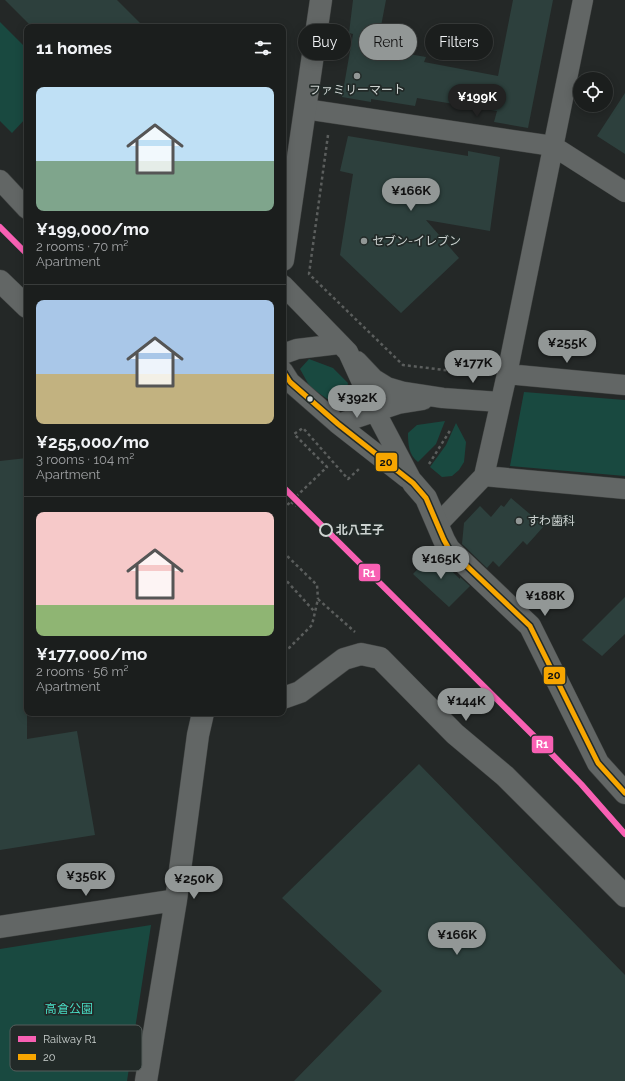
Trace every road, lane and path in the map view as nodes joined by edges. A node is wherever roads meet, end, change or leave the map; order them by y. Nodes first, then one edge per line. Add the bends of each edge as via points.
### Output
1 (321, 0) edge
2 (583, 0) edge
3 (304, 109) junction
4 (331, 113) junction
5 (553, 146) junction
6 (0, 180) edge
7 (625, 192) edge
8 (24, 206) edge
9 (286, 238) edge
10 (0, 281) edge
11 (286, 288) edge
12 (24, 303) edge
13 (344, 348) junction
14 (286, 353) edge
15 (482, 361) dead end
16 (507, 374) junction
17 (286, 376) edge
18 (625, 386) edge
19 (443, 398) junction
20 (500, 402) junction
21 (375, 411) junction
22 (338, 424) junction
23 (451, 429) dead end
24 (420, 475) junction
25 (484, 476) junction
26 (348, 479) dead end
27 (625, 489) edge
28 (291, 502) junction
29 (286, 506) edge
30 (296, 506) dead end
31 (438, 524) junction
32 (286, 555) edge
33 (286, 580) edge
34 (318, 598) junction
35 (315, 611) junction
36 (355, 632) dead end
37 (286, 650) edge
38 (286, 697) edge
39 (202, 716) edge
40 (625, 793) edge
41 (625, 896) edge
42 (176, 900) junction
43 (0, 927) edge
44 (146, 1081) edge

1 - 3 street
2 - 5 street
3 - 4 street
3 - 9 street
4 - 5 street
4 - 15 path via 309,274 403,365 462,372
5 - 7 street
5 - 16 street
6 - 8 street
10 - 12 street
11 - 13 street
13 - 14 street via 297,349
13 - 19 street via 374,379 387,387
13 - 21 street
16 - 18 street
16 - 20 street
17 - 22 street
19 - 20 street
19 - 21 street via 398,404
20 - 25 street
21 - 22 street
21 - 24 street
22 - 24 street
23 - 24 path
24 - 31 street via 426,498
25 - 27 street
25 - 31 street
26 - 28 path via 303,428 294,434 327,467
28 - 29 path
28 - 30 path
31 - 40 street via 449,549 530,626 598,763
32 - 34 path via 317,585
33 - 35 path
34 - 35 path
34 - 36 path
35 - 37 path via 312,625
38 - 41 street via 300,692 344,659 361,654 380,658 455,734 505,776
39 - 42 street
42 - 43 street
42 - 44 street

